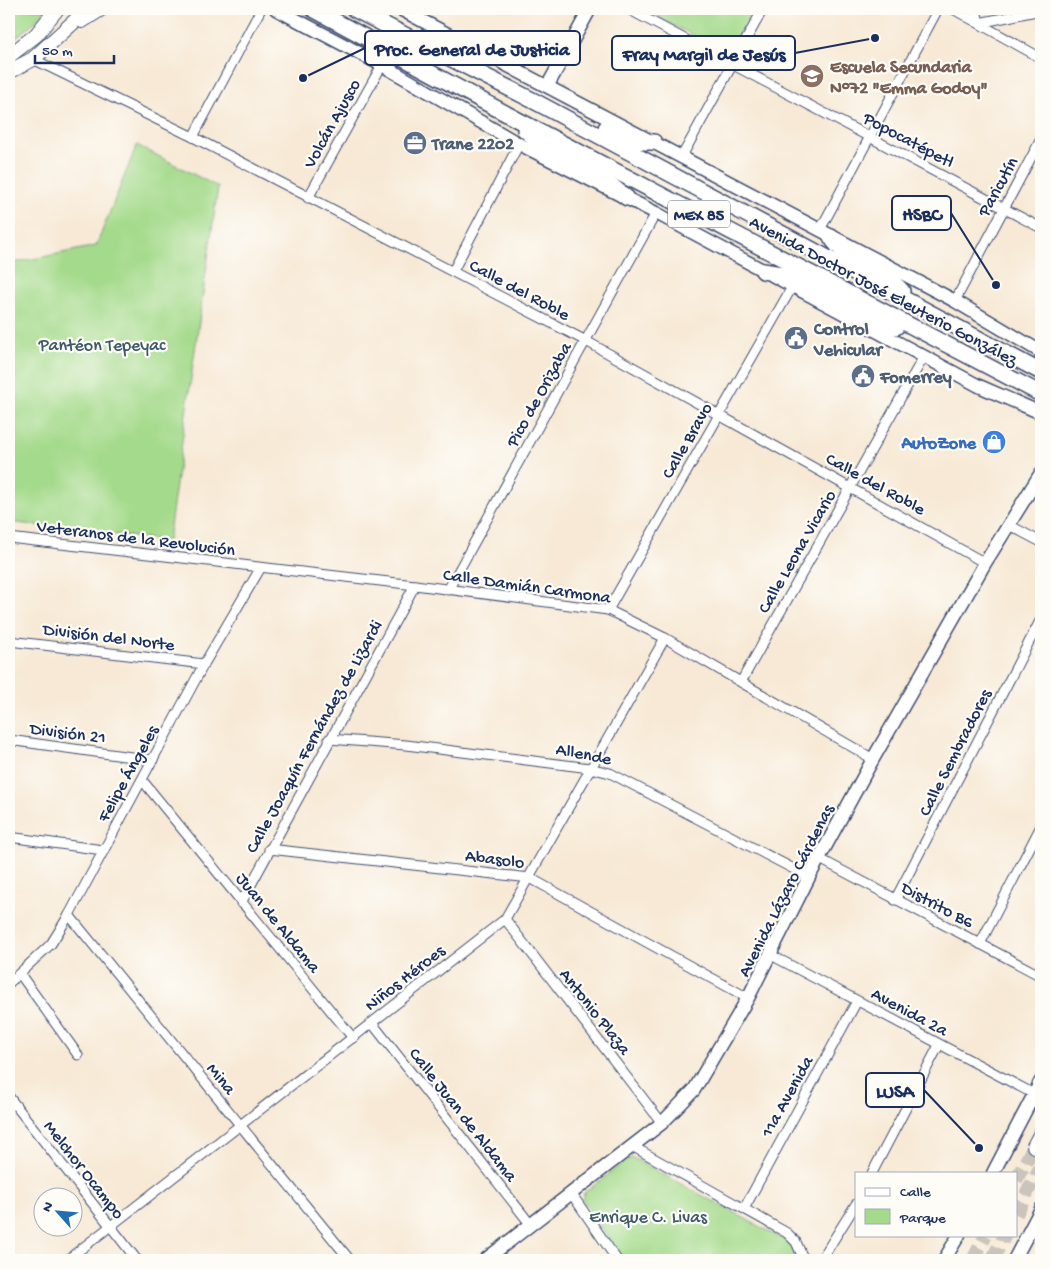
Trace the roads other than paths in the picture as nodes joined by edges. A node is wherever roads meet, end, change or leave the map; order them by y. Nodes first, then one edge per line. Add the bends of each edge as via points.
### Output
1 (51, 9) edge
2 (57, 9) edge
3 (88, 9) edge
4 (100, 9) edge
5 (261, 9) edge
6 (276, 9) edge
7 (313, 9) edge
8 (590, 9) edge
9 (628, 9) edge
10 (763, 9) edge
11 (938, 9) edge
12 (953, 9) edge
13 (976, 9) edge
14 (408, 10) edge
15 (1041, 10) edge
16 (361, 12) edge
17 (979, 23) junction
18 (46, 24) junction
19 (66, 30) junction
20 (9, 56) edge
21 (1041, 58) edge
22 (33, 59) junction
23 (733, 64) junction
24 (382, 65) junction
25 (9, 72) edge
26 (548, 85) junction
27 (534, 101) junction
28 (516, 118) junction
29 (869, 136) junction
30 (193, 137) junction
31 (654, 142) junction
32 (519, 144) junction
33 (1040, 145) edge
34 (682, 156) junction
35 (308, 198) junction
36 (627, 198) junction
37 (1004, 207) junction
38 (656, 213) junction
39 (1041, 228) edge
40 (826, 233) junction
41 (453, 271) junction
42 (763, 271) junction
43 (792, 287) junction
44 (955, 301) junction
45 (913, 304) junction
46 (921, 330) junction
47 (586, 341) junction
48 (1041, 352) edge
49 (924, 358) junction
50 (1041, 372) edge
51 (1041, 394) edge
52 (1041, 413) edge
53 (719, 414) junction
54 (1041, 473) edge
55 (851, 487) junction
56 (1009, 525) junction
57 (9, 538) edge
58 (1041, 542) edge
59 (985, 563) junction
60 (260, 568) junction
61 (415, 585) junction
62 (448, 590) junction
63 (608, 610) junction
64 (1041, 619) edge
65 (665, 638) junction
66 (9, 641) edge
67 (204, 664) junction
68 (740, 682) junction
69 (330, 739) junction
70 (9, 740) edge
71 (873, 759) junction
72 (153, 760) junction
73 (590, 768) junction
74 (142, 780) junction
75 (1041, 826) edge
76 (10, 840) edge
77 (269, 849) junction
78 (103, 850) junction
79 (820, 860) junction
80 (810, 877) junction
81 (530, 878) junction
82 (895, 900) junction
83 (242, 903) junction
84 (69, 915) junction
85 (505, 919) junction
86 (980, 944) junction
87 (771, 956) junction
88 (20, 974) junction
89 (1041, 976) edge
90 (9, 983) edge
91 (748, 998) junction
92 (857, 1001) junction
93 (372, 1022) junction
94 (353, 1038) junction
95 (938, 1045) junction
96 (78, 1055) dead end
97 (1039, 1086) edge
98 (9, 1097) edge
99 (662, 1123) junction
100 (240, 1126) junction
101 (1041, 1133) edge
102 (632, 1146) junction
103 (1034, 1146) tunnel mouth
104 (873, 1172) edge
105 (994, 1172) edge
106 (571, 1193) junction
107 (855, 1206) edge
108 (745, 1207) junction
109 (1041, 1209) edge
110 (531, 1225) junction
111 (110, 1228) junction
112 (958, 1236) edge
113 (68, 1260) edge
114 (137, 1260) edge
115 (350, 1260) edge
116 (485, 1260) edge
117 (617, 1260) edge
118 (804, 1260) edge
119 (821, 1260) edge
120 (944, 1260) edge
121 (1014, 1260) edge

1 - 18 main road
2 - 18 main road
3 - 19 main road
4 - 19 main road
5 - 30 street
6 - 24 street
7 - 28 highway, Avenida Doctor José Eleuterio González / MEX 85
8 - 26 street
9 - 23 street, Popocatépetl
10 - 23 street
11 - 29 street
12 - 17 street
13 - 17 street
14 - 26 street
15 - 17 street
16 - 27 highway, Avenida Doctor José Eleuterio González / MEX 85
17 - 21 street
18 - 20 main road
19 - 22 main road
22 - 25 main road
22 - 30 street, Calle del Roble
23 - 29 street, Popocatépetl
23 - 34 street
24 - 32 street
24 - 35 street, Volcán Ajusco
26 - 31 street
27 - 31 highway via 551,100 630,140
27 - 45 highway, Avenida Doctor José Eleuterio González / MEX 85
28 - 36 highway via 544,146 596,173
28 - 46 highway, Avenida Doctor José Eleuterio González / MEX 85
29 - 37 street, Popocatépetl
29 - 40 street
30 - 35 street, Calle del Roble
31 - 34 street
32 - 36 street
32 - 41 street
33 - 37 street, Paricutín
34 - 40 street
35 - 41 street, Calle del Roble
36 - 38 street
37 - 39 street, Popocatépetl
37 - 44 street, Paricutín
38 - 42 street
38 - 47 street, Pico de Orizaba
40 - 44 street
40 - 45 highway via 842,250 896,284
41 - 47 street, Calle del Roble
42 - 43 street
42 - 46 highway via 793,276 888,324
43 - 49 street
43 - 53 street, Calle Bravo
44 - 48 street
45 - 50 highway, Avenida Doctor José Eleuterio González / MEX 85
46 - 51 highway, Avenida Doctor José Eleuterio González / MEX 85
47 - 53 street, Calle del Roble
47 - 62 street, Pico de Orizaba
49 - 52 street
49 - 55 street, Calle Leona Vicario
53 - 55 street, Calle del Roble
53 - 63 street, Calle Bravo
54 - 56 street, Avenida Lázaro Cárdenas
55 - 59 street, Calle del Roble
55 - 68 street, Calle Leona Vicario
56 - 58 street
56 - 59 street, Avenida Lázaro Cárdenas
57 - 60 street, Veteranos de la Revolución
59 - 71 street, Avenida Lázaro Cárdenas
60 - 61 street, Calle Damián Carmona
60 - 67 street, Felipe Ángeles
61 - 62 street, Calle Damián Carmona
61 - 69 street, Calle Joaquín Fernández de Lizardi
62 - 63 street, Calle Damián Carmona
63 - 65 street, Calle Damián Carmona
64 - 82 street, Calle Sembradores
65 - 68 street, Calle Damián Carmona
65 - 73 street, Niños Héroes
66 - 67 street, División del Norte
67 - 72 street, Felipe Ángeles
68 - 71 street, Calle Damián Carmona
69 - 73 street, Allende
69 - 77 street, Calle Joaquín Fernández de Lizardi
70 - 72 street, División 21
71 - 79 street, Avenida Lázaro Cárdenas
72 - 74 street, Felipe Ángeles
73 - 80 street, Allende via 628,781
73 - 81 street, Niños Héroes
74 - 78 street, Felipe Ángeles
74 - 83 street, Juan de Aldama
75 - 86 street
76 - 78 street
77 - 81 street, Abasolo
77 - 83 street, Calle Joaquín Fernández de Lizardi
78 - 84 street, Felipe Ángeles
79 - 80 street, Avenida Lázaro Cárdenas
79 - 82 street, Distrito B6
80 - 87 street, Avenida Lázaro Cárdenas
81 - 85 street, Niños Héroes
81 - 91 street, Abasolo
82 - 86 street, Distrito B6
83 - 94 street, Juan de Aldama
84 - 88 street, Felipe Ángeles via 52,944
84 - 100 street, Mina
85 - 93 street, Niños Héroes
85 - 99 street, Antonio Plaza
86 - 89 street, Distrito B6
87 - 91 street, Avenida Lázaro Cárdenas
87 - 92 street, Avenida 2a
88 - 90 street, Felipe Ángeles
88 - 96 street
91 - 99 street, Avenida Lázaro Cárdenas via 694,1090
92 - 95 street, Avenida 2a
92 - 108 street, 11a Avenida
93 - 94 street, Niños Héroes
93 - 110 street, Calle Juan de Aldama
94 - 100 street, Niños Héroes
95 - 97 street, Avenida 2a
95 - 104 street
97 - 105 street
98 - 111 street, Melchor Ocampo
99 - 102 street, Avenida Lázaro Cárdenas
100 - 111 street, Niños Héroes
100 - 115 street, Mina
101 - 103 main road
102 - 106 street, Avenida Lázaro Cárdenas
102 - 108 street
106 - 110 street, Avenida Lázaro Cárdenas
106 - 117 street
107 - 119 street
108 - 118 street via 787,1232 796,1242
109 - 121 street
110 - 116 street, Avenida Lázaro Cárdenas
111 - 113 street, Niños Héroes
111 - 114 street, Melchor Ocampo
112 - 120 street

